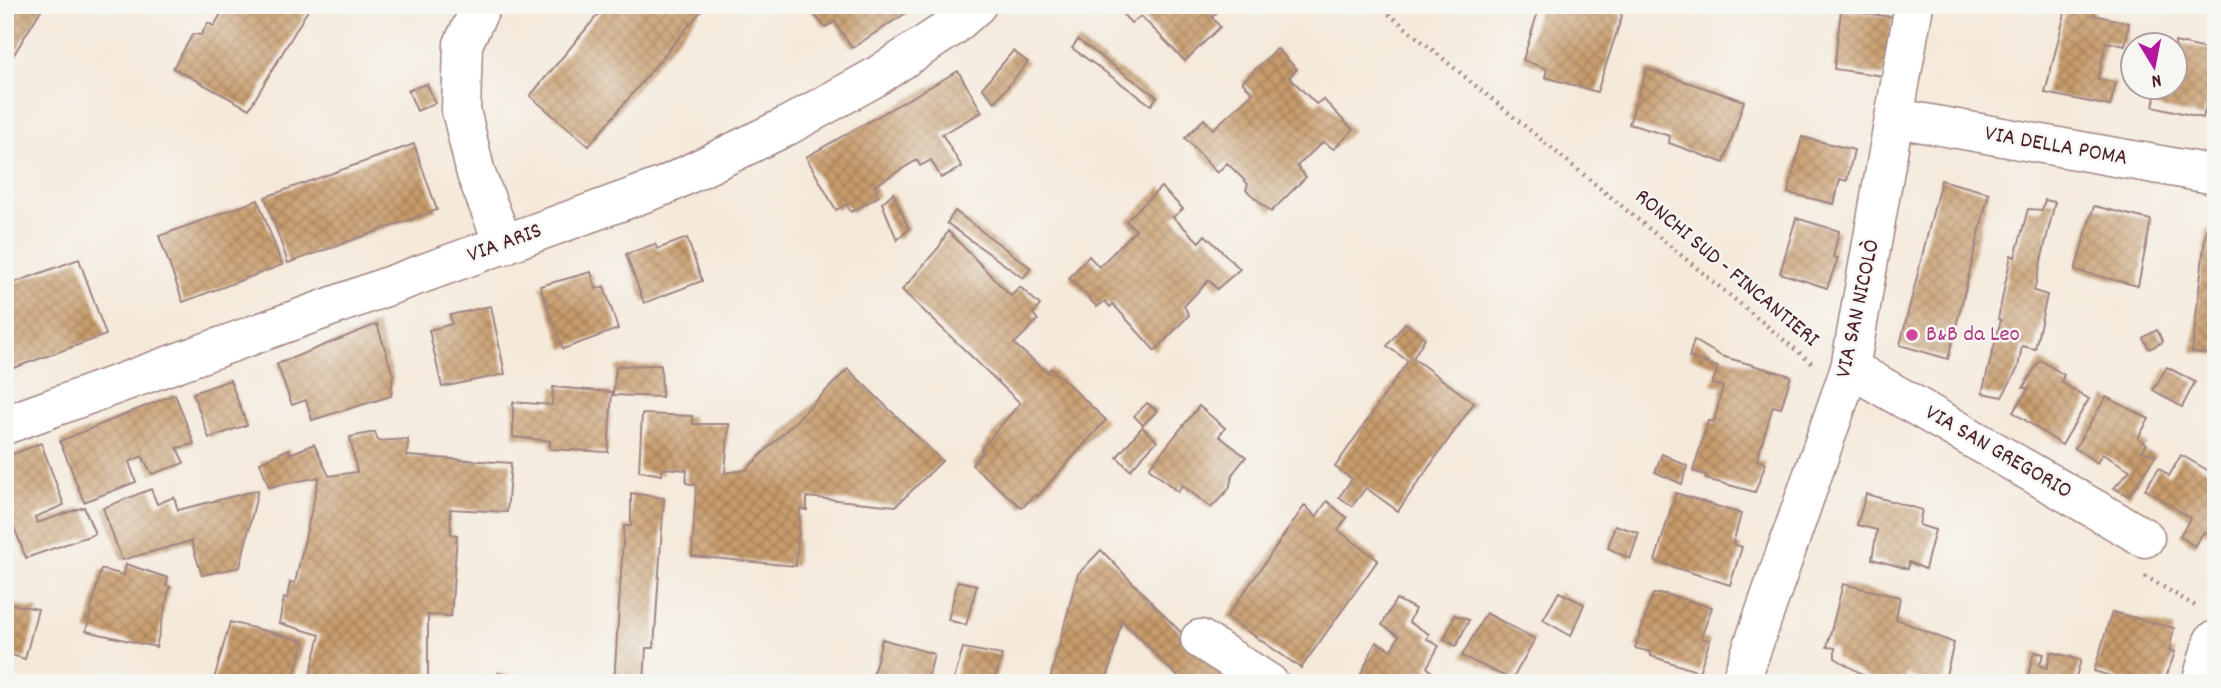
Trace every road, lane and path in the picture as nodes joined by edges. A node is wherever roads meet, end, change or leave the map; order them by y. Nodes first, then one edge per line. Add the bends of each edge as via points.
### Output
1 (482, 5) edge
2 (977, 5) edge
3 (1378, 5) edge
4 (1914, 5) edge
5 (1896, 118) junction
6 (2216, 175) edge
7 (504, 245) junction
8 (1846, 378) junction
9 (5, 425) edge
10 (2141, 554) joint
11 (2209, 627) joint
12 (1200, 639) dead end
13 (1269, 683) edge
14 (1740, 683) edge
15 (2201, 683) edge

1 - 7 street via 463,44 461,110 476,174
2 - 7 street, VIA ARIS via 874,78 787,126 664,186
3 - 8 path, RONCHI SUD - FINCANTIERI
4 - 5 street, VIA SAN NICOLÒ
5 - 6 street, VIA DELLA POMA
5 - 8 street, VIA SAN NICOLÒ
7 - 9 street, VIA ARIS
8 - 10 street, VIA SAN GREGORIO
8 - 14 street, VIA SAN NICOLÒ
10 - 11 path
11 - 15 street
12 - 13 street

